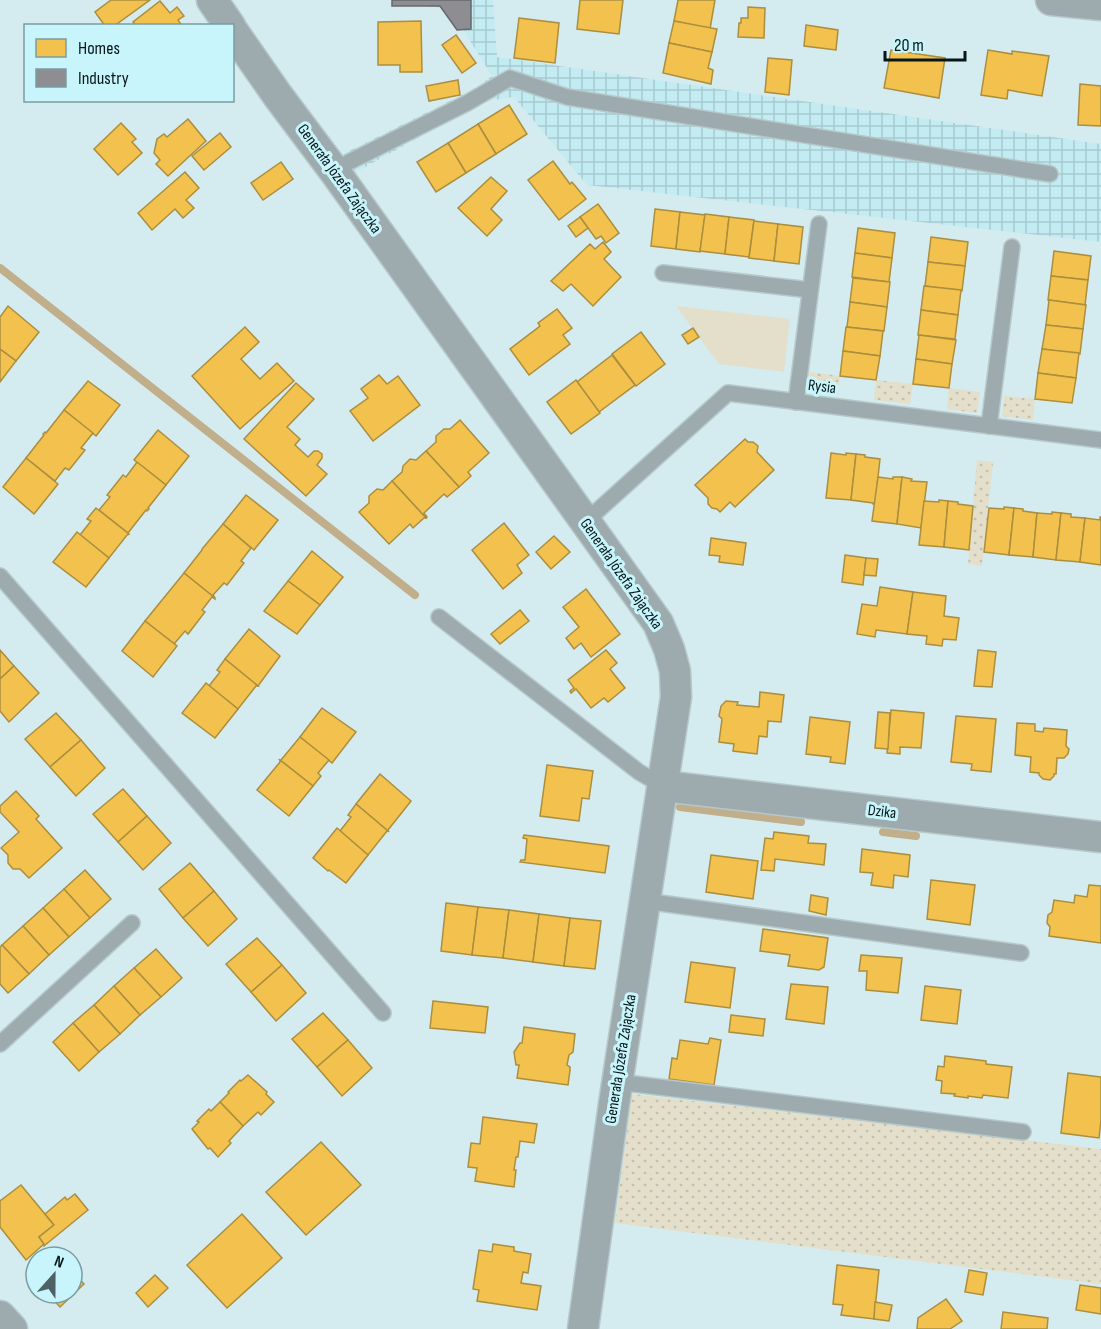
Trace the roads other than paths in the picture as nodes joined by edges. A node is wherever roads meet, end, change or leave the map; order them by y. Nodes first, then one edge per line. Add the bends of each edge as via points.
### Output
1 (212, 0) edge
2 (1051, 0) edge
3 (1101, 5) edge
4 (229, 24) edge
5 (234, 33) edge
6 (335, 172) junction
7 (1050, 174) dead end
8 (819, 224) dead end
9 (1012, 247) dead end
10 (663, 273) dead end
11 (810, 290) junction
12 (796, 402) junction
13 (989, 426) junction
14 (1101, 441) edge
15 (585, 522) junction
16 (0, 576) edge
17 (439, 617) dead end
18 (663, 786) junction
19 (1101, 837) edge
20 (645, 901) junction
21 (132, 923) dead end
22 (1021, 953) dead end
23 (383, 1013) dead end
24 (0, 1044) edge
25 (618, 1082) junction
26 (1023, 1132) dead end
27 (0, 1316) edge
28 (12, 1329) edge
29 (583, 1329) edge

1 - 4 street
2 - 3 street
5 - 6 street, Generała Józefa Zajączka
6 - 7 lane via 510,78 567,97
6 - 15 street, Generała Józefa Zajączka
8 - 11 lane
9 - 13 lane
10 - 11 lane
11 - 12 lane
12 - 13 lane, Rysia
12 - 15 lane, Rysia via 728,393
13 - 14 lane, Rysia
15 - 18 street, Generała Józefa Zajączka via 658,623 669,648 676,697
16 - 23 lane
17 - 18 lane via 639,772
18 - 19 street, Dzika
18 - 20 street, Generała Józefa Zajączka
20 - 22 lane
20 - 25 street, Generała Józefa Zajączka
21 - 24 lane
25 - 26 lane
25 - 29 street, Generała Józefa Zajączka
27 - 28 street

